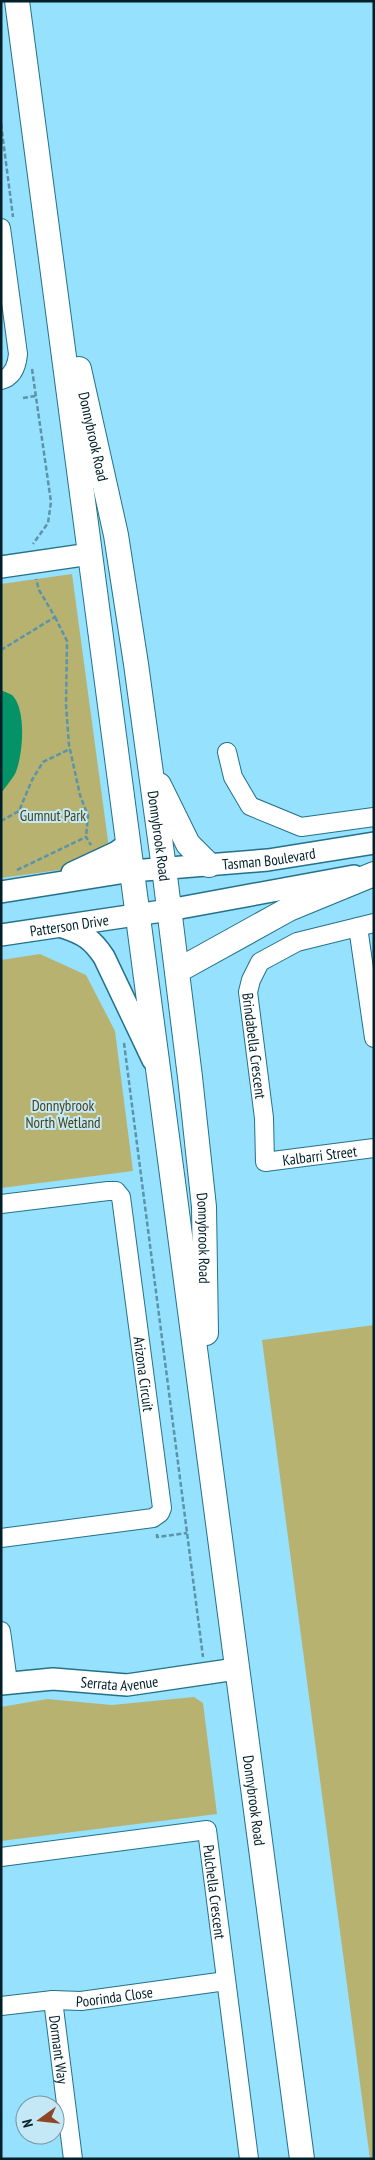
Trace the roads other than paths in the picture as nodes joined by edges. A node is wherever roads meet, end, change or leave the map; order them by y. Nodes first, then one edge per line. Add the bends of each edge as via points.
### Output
1 (17, 1) edge
2 (7, 223) edge
3 (48, 238) junction
4 (1, 380) edge
5 (90, 554) junction
6 (1, 567) edge
7 (227, 752) dead end
8 (149, 758) junction
9 (374, 817) edge
10 (374, 843) edge
11 (128, 844) junction
12 (209, 865) junction
13 (164, 868) junction
14 (132, 871) junction
15 (374, 873) edge
16 (52, 883) junction
17 (1, 892) edge
18 (169, 910) junction
19 (138, 915) junction
20 (366, 925) edge
21 (63, 926) junction
22 (1, 935) edge
23 (177, 971) junction
24 (374, 1038) edge
25 (159, 1072) junction
26 (374, 1148) edge
27 (265, 1162) joint
28 (1, 1204) edge
29 (207, 1442) junction
30 (1, 1538) edge
31 (1, 1631) edge
32 (236, 1669) junction
33 (4, 1683) edge
34 (1, 1857) edge
35 (226, 1981) junction
36 (53, 2000) junction
37 (1, 2006) edge
38 (73, 2159) edge
39 (249, 2159) edge
40 (302, 2159) edge

1 - 3 main road, Donnybrook Road
2 - 4 street via 18,354 17,367
3 - 5 main road, Donnybrook Road
3 - 8 main road, Donnybrook Road via 116,535
5 - 6 street
5 - 11 main road, Donnybrook Road
7 - 9 street via 233,777 250,806 301,827
8 - 12 main road via 165,800 188,844
8 - 13 main road, Donnybrook Road
10 - 12 street, Tasman Boulevard via 268,860
11 - 14 main road, Donnybrook Road
11 - 16 street
12 - 13 street, Tasman Boulevard
13 - 14 street, Tasman Boulevard
13 - 18 main road, Donnybrook Road
14 - 16 street
14 - 19 main road, Donnybrook Road
15 - 18 street, Tasman Boulevard
15 - 23 main road via 289,909
16 - 17 street
18 - 19 street, Tasman Boulevard
18 - 23 main road, Donnybrook Road
19 - 21 street, Patterson Drive
19 - 25 main road, Donnybrook Road
20 - 24 street
20 - 27 street, Brindabella Crescent via 296,942 260,962 251,980 248,992 264,1118
21 - 22 street, Patterson Drive
21 - 25 street via 95,943 104,956
23 - 29 main road, Donnybrook Road via 204,1207
25 - 29 main road, Donnybrook Road
26 - 27 street, Kalbarri Street
28 - 30 street, Arizona Circuit via 108,1191 121,1197 162,1508 153,1518
29 - 32 main road, Donnybrook Road
31 - 33 street
32 - 33 street, Serrata Avenue via 127,1685 53,1679
32 - 40 main road, Donnybrook Road
34 - 35 street, Pulchella Crescent via 207,1830
35 - 36 street, Poorinda Close via 81,2001
35 - 39 street, Pulchella Crescent
36 - 37 street, Poorinda Close
36 - 38 street, Dormant Way

